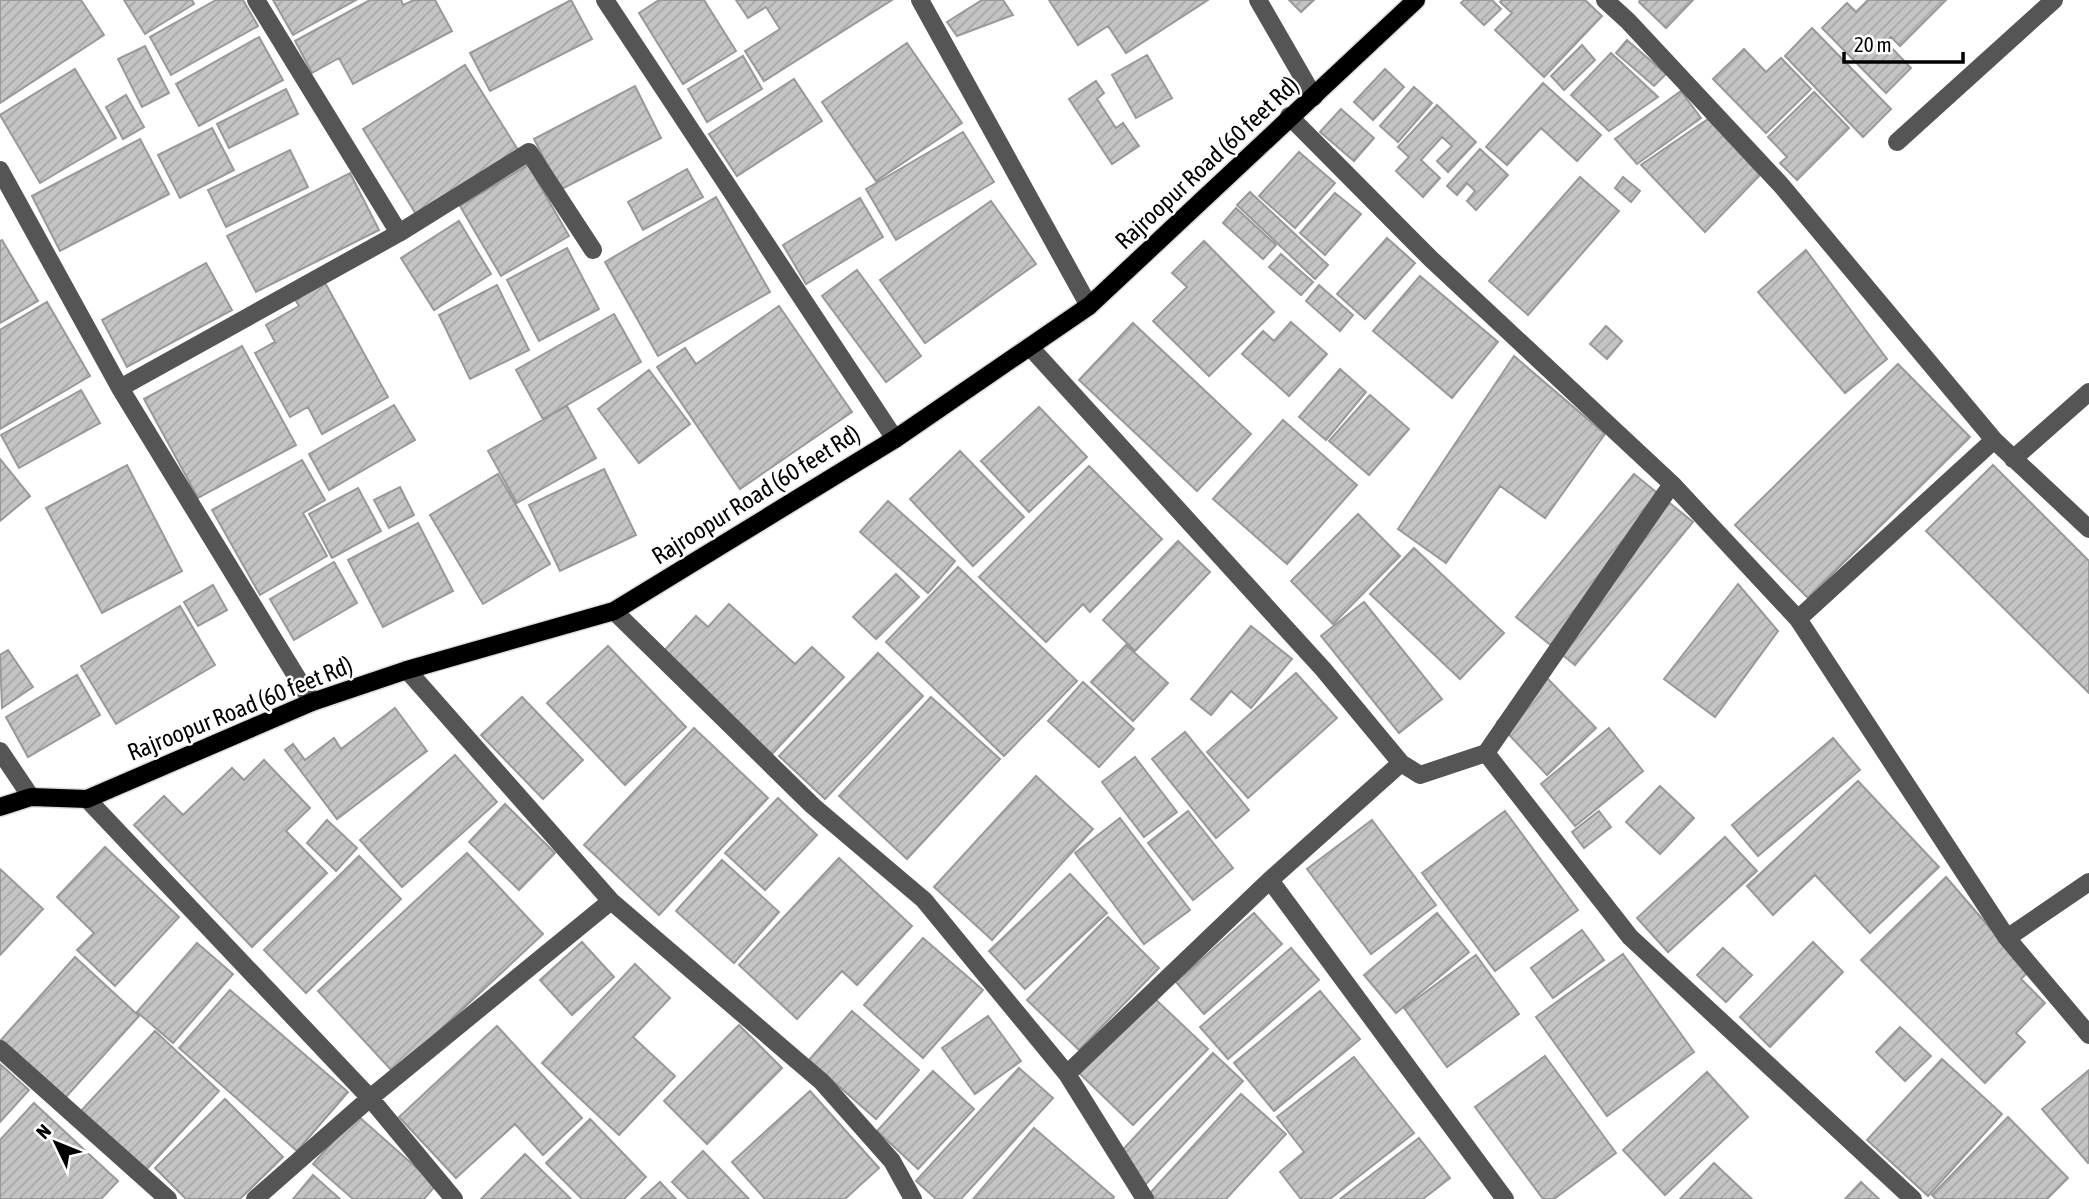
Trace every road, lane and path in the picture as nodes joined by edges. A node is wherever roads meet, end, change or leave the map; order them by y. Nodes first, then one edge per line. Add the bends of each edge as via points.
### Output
1 (256, 0) edge
2 (606, 0) edge
3 (920, 0) edge
4 (1258, 0) edge
5 (1416, 0) edge
6 (1605, 0) edge
7 (2054, 0) edge
8 (1314, 97) junction
9 (1289, 116) junction
10 (1897, 142) dead end
11 (0, 170) edge
12 (398, 233) junction
13 (593, 250) dead end
14 (1088, 306) junction
15 (1030, 347) junction
16 (120, 388) junction
17 (2089, 392) edge
18 (895, 439) junction
19 (1994, 440) junction
20 (2013, 459) junction
21 (1672, 484) junction
22 (2089, 528) edge
23 (614, 611) junction
24 (1798, 618) junction
25 (407, 670) junction
26 (312, 702) junction
27 (0, 751) edge
28 (1486, 753) junction
29 (1401, 763) junction
30 (31, 797) junction
31 (88, 799) junction
32 (0, 807) edge
33 (1270, 880) junction
34 (2089, 882) edge
35 (611, 901) junction
36 (2007, 938) junction
37 (2089, 1035) edge
38 (0, 1049) edge
39 (1067, 1074) junction
40 (370, 1098) junction
41 (168, 1199) edge
42 (255, 1199) edge
43 (454, 1199) edge
44 (913, 1199) edge
45 (1144, 1199) edge
46 (1504, 1199) edge
47 (1913, 1199) edge

1 - 12 street
2 - 18 street
3 - 14 street
4 - 8 street
5 - 8 main road, Rajroopur Road (60 feet Rd)
6 - 19 street via 1782,185
7 - 10 street
8 - 9 main road, Rajroopur Road (60 feet Rd)
9 - 14 main road, Rajroopur Road (60 feet Rd)
9 - 21 street via 1431,259
11 - 16 street
12 - 13 street via 529,152
12 - 16 street
14 - 15 main road, Rajroopur Road (60 feet Rd)
15 - 18 main road, Rajroopur Road (60 feet Rd)
15 - 29 street via 1323,669
16 - 26 street
17 - 20 street
18 - 23 main road, Rajroopur Road (60 feet Rd)
19 - 20 street
19 - 24 street
20 - 22 street
21 - 24 street
21 - 28 street
23 - 25 main road, Rajroopur Road (60 feet Rd)
23 - 39 street via 813,806 924,900
24 - 36 street
25 - 26 main road, Rajroopur Road (60 feet Rd)
25 - 35 street
26 - 31 main road, Rajroopur Road (60 feet Rd)
27 - 30 street
28 - 29 street via 1420,775
28 - 47 street via 1630,937
29 - 33 street
30 - 31 main road, Rajroopur Road (60 feet Rd)
30 - 32 main road, Rajroopur Road (60 feet Rd)
31 - 40 street
33 - 39 street
33 - 46 street
34 - 36 street
35 - 40 street
35 - 44 street via 822,1082 892,1161
36 - 37 street
38 - 41 street
39 - 45 street
40 - 42 street
40 - 43 street

